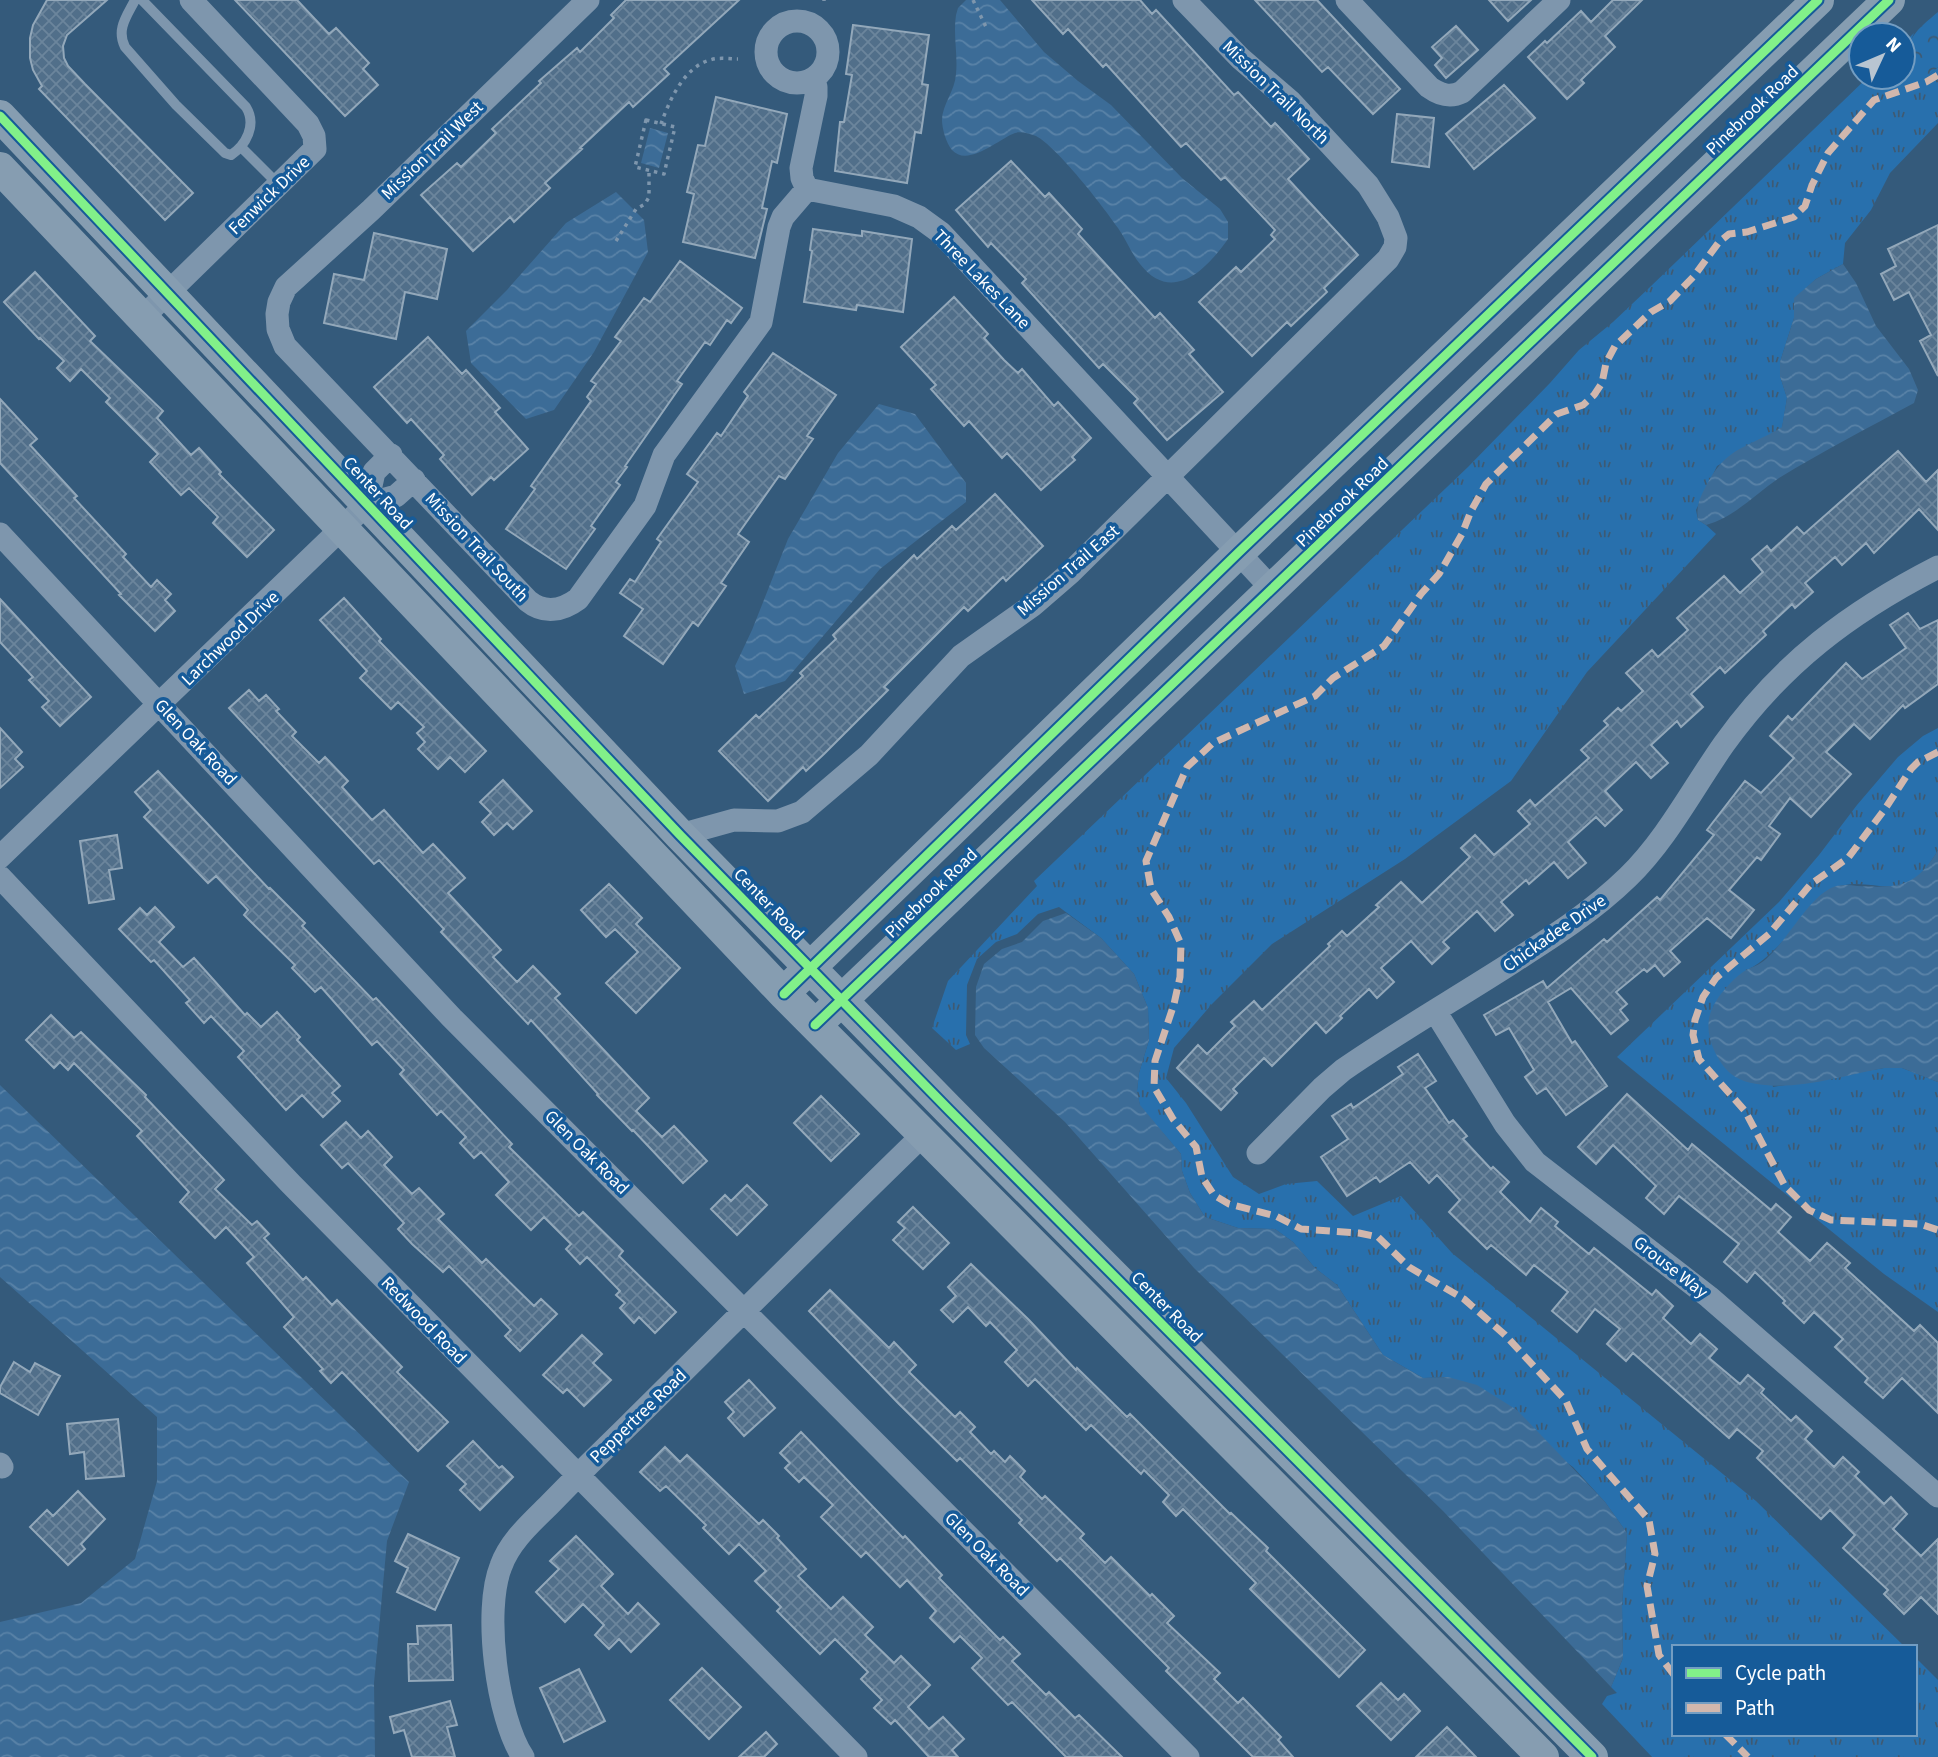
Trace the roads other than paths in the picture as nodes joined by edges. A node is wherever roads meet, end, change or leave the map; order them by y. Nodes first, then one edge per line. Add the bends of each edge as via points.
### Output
1 (135, 0) edge
2 (142, 0) edge
3 (191, 0) edge
4 (588, 0) edge
5 (1184, 0) edge
6 (1347, 0) edge
7 (1559, 0) edge
8 (1818, 0) edge
9 (1889, 0) edge
10 (813, 79) dead end
11 (0, 116) edge
12 (243, 148) junction
13 (0, 168) edge
14 (279, 185) junction
15 (807, 189) junction
16 (1388, 259) joint
17 (167, 293) junction
18 (279, 302) joint
19 (141, 319) junction
20 (391, 455) junction
21 (1169, 478) junction
22 (414, 480) junction
23 (367, 505) junction
24 (343, 530) junction
25 (0, 534) edge
26 (1238, 553) junction
27 (1938, 567) edge
28 (1273, 590) junction
29 (161, 704) junction
30 (680, 835) junction
31 (0, 857) edge
32 (0, 877) edge
33 (810, 968) junction
34 (784, 994) junction
35 (841, 1000) junction
36 (1435, 1011) junction
37 (815, 1025) junction
38 (924, 1134) junction
39 (1258, 1153) dead end
40 (745, 1311) junction
41 (577, 1476) junction
42 (1938, 1496) edge
43 (1573, 1751) edge
44 (523, 1757) edge
45 (856, 1757) edge
46 (1188, 1757) edge
47 (1543, 1757) edge

1 - 12 lane via 121,27 125,47 225,153
2 - 12 lane via 246,107 251,123
3 - 14 street, Fenwick Drive via 308,124 314,136 315,149
4 - 18 street, Mission Trail West via 299,273
5 - 16 street, Mission Trail North via 1240,58 1292,102 1368,185 1396,238
6 - 7 street via 1429,87 1450,96 1462,92
8 - 26 street, Pinebrook Road
9 - 28 street, Pinebrook Road
10 - 15 street via 816,96 800,168
11 - 17 street, Center Road
12 - 14 lane
13 - 19 street
14 - 17 street, Fenwick Drive
15 - 21 street, Three Lakes Lane via 894,206 942,233
15 - 22 street, Mission Trail South via 779,227 761,322 664,455 645,506 578,599 567,607 536,608
16 - 21 street, Mission Trail East
17 - 19 street, Fenwick Drive
17 - 23 street, Center Road
18 - 20 street, Mission Trail South via 278,329 285,346
19 - 24 street
20 - 22 street, Mission Trail South
20 - 23 street via 374,472
21 - 26 street, Three Lakes Lane
21 - 30 street, Mission Trail East via 1042,597 961,656 869,755 815,804 778,821 734,820
22 - 23 street, Mission Trail South via 396,496
23 - 24 street, Larchwood Drive
23 - 30 street, Center Road
24 - 29 street, Larchwood Drive
24 - 34 street
25 - 29 street, Glen Oak Road
26 - 28 street, Three Lakes Lane
26 - 33 street, Pinebrook Road
27 - 36 street, Chickadee Drive via 1863,608 1778,680 1724,744 1650,853 1609,896
28 - 35 street, Pinebrook Road
29 - 31 street, Larchwood Drive
29 - 40 street, Glen Oak Road via 452,1018
30 - 33 street, Center Road
32 - 41 street, Redwood Road
33 - 34 street, Pinebrook Road
33 - 35 street, Center Road
34 - 37 street
35 - 37 street, Pinebrook Road
35 - 43 street, Center Road
36 - 39 street, Chickadee Drive via 1343,1070
36 - 42 street, Grouse Way via 1505,1124 1535,1162 1709,1297
37 - 38 street
38 - 40 street, Peppertree Road
38 - 47 street
40 - 41 street, Peppertree Road
40 - 46 street, Glen Oak Road
41 - 44 street, Peppertree Road via 513,1544 496,1578 498,1687 510,1732
41 - 45 street, Redwood Road

